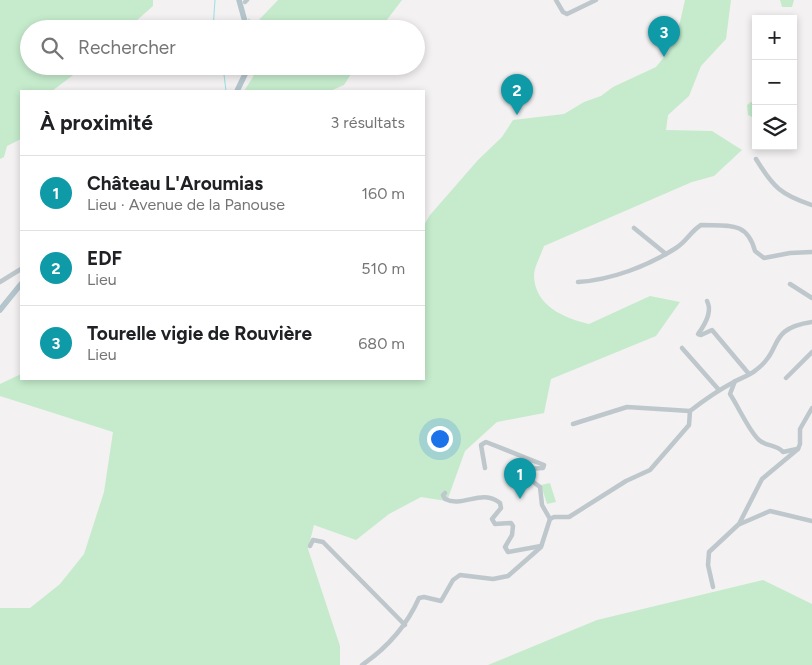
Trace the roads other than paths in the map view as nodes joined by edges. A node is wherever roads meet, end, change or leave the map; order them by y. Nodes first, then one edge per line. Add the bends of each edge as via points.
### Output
1 (556, 0) edge
2 (596, 0) edge
3 (242, 1) edge
4 (245, 20) edge
5 (245, 75) edge
6 (237, 90) edge
7 (756, 159) dead end
8 (812, 205) edge
9 (634, 228) dead end
10 (812, 252) edge
11 (666, 254) junction
12 (20, 270) edge
13 (0, 282) edge
14 (578, 282) dead end
15 (790, 284) dead end
16 (20, 285) edge
17 (812, 298) edge
18 (707, 301) dead end
19 (0, 310) edge
20 (812, 322) edge
21 (682, 348) dead end
22 (812, 352) edge
23 (749, 374) junction
24 (786, 378) dead end
25 (735, 381) junction
26 (719, 390) junction
27 (812, 408) edge
28 (690, 411) junction
29 (573, 424) dead end
30 (798, 448) junction
31 (485, 468) dead end
32 (445, 493) dead end
33 (550, 520) junction
34 (812, 521) edge
35 (739, 524) junction
36 (310, 546) dead end
37 (541, 546) junction
38 (712, 587) dead end
39 (405, 625) junction
40 (362, 665) edge

1 - 2 street via 563,12 570,14
3 - 4 main road
5 - 6 main road
7 - 8 street via 780,191 791,199
9 - 11 street
10 - 11 street via 764,258 756,251 746,232 722,225 701,225 682,244
11 - 14 street via 617,276
12 - 13 street
15 - 17 street
16 - 19 main road
18 - 23 street via 706,324 698,334 712,330
20 - 23 street via 785,330 764,364
21 - 26 street
22 - 24 street
23 - 25 street
25 - 26 street
25 - 30 street via 730,394 757,438 783,452
26 - 28 street
27 - 30 street via 800,429
28 - 29 street via 627,407
28 - 33 street via 689,424 650,470 626,481 569,518 554,517
30 - 35 street via 762,479
31 - 33 street via 482,445 486,442 544,465 543,468 527,469 524,475 540,487 542,504
32 - 37 street via 444,499 451,502 476,497 493,498 500,503 501,508 492,519 495,524 511,523 513,526 505,547 508,552
33 - 37 street
34 - 35 street via 770,511
35 - 38 street via 709,552
36 - 39 street via 313,540 322,542
37 - 39 street via 508,576 493,579 460,575 453,580 441,602 422,597
39 - 40 street

